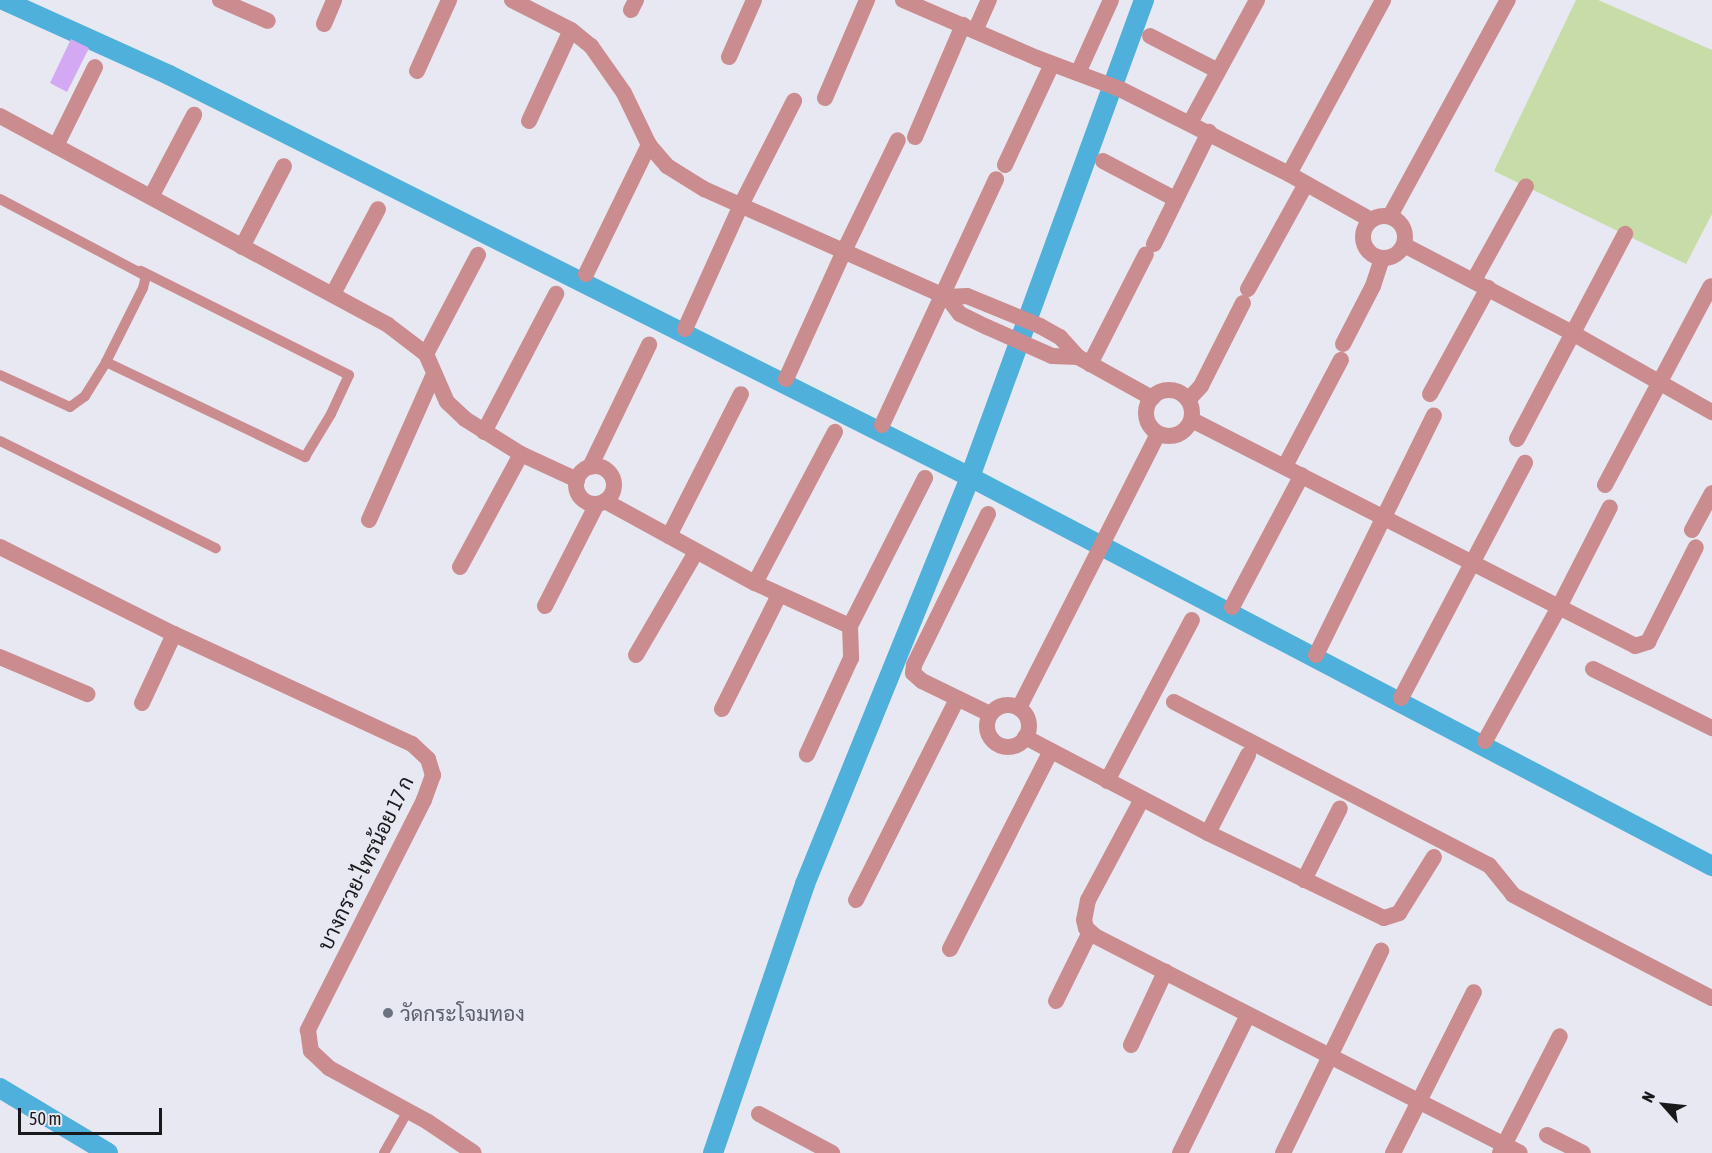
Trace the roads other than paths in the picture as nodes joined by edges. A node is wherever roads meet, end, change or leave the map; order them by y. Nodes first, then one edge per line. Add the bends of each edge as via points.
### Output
1 (220, 0) edge
2 (334, 0) edge
3 (449, 0) edge
4 (512, 0) edge
5 (754, 0) edge
6 (867, 0) edge
7 (903, 0) edge
8 (989, 0) edge
9 (1111, 0) edge
10 (1257, 0) edge
11 (1383, 0) edge
12 (1508, 0) edge
13 (268, 21) dead end
14 (324, 24) dead end
15 (969, 28) junction
16 (571, 30) junction
17 (1150, 36) dead end
18 (729, 57) dead end
19 (1052, 64) junction
20 (95, 68) dead end
21 (417, 71) dead end
22 (1218, 71) junction
23 (1078, 73) junction
24 (825, 98) dead end
25 (794, 100) dead end
26 (194, 115) dead end
27 (0, 116) edge
28 (529, 121) dead end
29 (1190, 123) junction
30 (1209, 132) junction
31 (649, 145) junction
32 (56, 146) junction
33 (1103, 162) dead end
34 (284, 166) dead end
35 (1289, 174) junction
36 (1306, 184) junction
37 (1526, 186) dead end
38 (151, 197) junction
39 (0, 199) edge
40 (1175, 200) junction
41 (741, 205) junction
42 (378, 209) dead end
43 (1390, 216) junction
44 (1371, 220) junction
45 (1625, 234) dead end
46 (1404, 245) junction
47 (242, 247) junction
48 (844, 251) junction
49 (478, 255) dead end
50 (1382, 259) junction
51 (141, 271) junction
52 (586, 274) dead end
53 (1481, 284) junction
54 (1711, 286) edge
55 (333, 294) junction
56 (556, 294) dead end
57 (945, 296) junction
58 (685, 329) dead end
59 (1574, 334) junction
60 (649, 345) dead end
61 (426, 354) junction
62 (1084, 361) junction
63 (106, 362) junction
64 (434, 374) junction
65 (0, 375) edge
66 (786, 379) dead end
67 (1658, 382) junction
68 (741, 394) dead end
69 (1430, 394) dead end
70 (1152, 398) junction
71 (1188, 400) junction
72 (1712, 412) edge
73 (1434, 415) dead end
74 (1192, 420) junction
75 (882, 425) dead end
76 (484, 432) junction
77 (835, 432) dead end
78 (1158, 434) junction
79 (1517, 439) dead end
80 (0, 441) edge
81 (521, 454) junction
82 (1525, 463) dead end
83 (1285, 466) junction
84 (590, 467) junction
85 (1302, 475) junction
86 (925, 478) dead end
87 (577, 480) junction
88 (1605, 484) dead end
89 (1712, 493) edge
90 (601, 503) junction
91 (1610, 507) dead end
92 (988, 514) dead end
93 (1382, 516) junction
94 (369, 520) dead end
95 (1692, 530) dead end
96 (669, 536) junction
97 (0, 547) edge
98 (1696, 547) dead end
99 (216, 548) dead end
100 (696, 552) junction
101 (1471, 562) junction
102 (460, 567) dead end
103 (755, 583) junction
104 (779, 594) junction
105 (545, 606) dead end
106 (1232, 607) dead end
107 (1558, 609) junction
108 (1192, 620) dead end
109 (850, 626) junction
110 (174, 634) junction
111 (636, 655) dead end
112 (1316, 656) dead end
113 (0, 657) edge
114 (1593, 669) dead end
115 (87, 694) dead end
116 (1401, 698) dead end
117 (957, 699) junction
118 (1174, 702) dead end
119 (142, 704) dead end
120 (1019, 708) junction
121 (722, 709) dead end
122 (990, 714) junction
123 (1712, 728) edge
124 (1025, 737) junction
125 (1485, 741) dead end
126 (1051, 751) junction
127 (807, 754) dead end
128 (1248, 755) dead end
129 (1107, 781) junction
130 (1142, 799) junction
131 (1340, 808) dead end
132 (1208, 833) junction
133 (1434, 857) dead end
134 (1304, 880) junction
135 (856, 900) dead end
136 (1090, 932) junction
137 (950, 949) dead end
138 (1381, 951) dead end
139 (1165, 972) junction
140 (1474, 992) dead end
141 (1712, 998) edge
142 (1056, 1001) dead end
143 (1248, 1016) junction
144 (1560, 1036) dead end
145 (1131, 1045) dead end
146 (1331, 1058) junction
147 (1419, 1102) junction
148 (408, 1111) junction
149 (759, 1114) dead end
150 (1547, 1135) dead end
151 (1502, 1149) edge
152 (829, 1152) edge
153 (384, 1153) edge
154 (474, 1153) edge
155 (1180, 1153) edge
156 (1283, 1153) edge
157 (1393, 1153) edge
158 (1520, 1153) edge
159 (1583, 1153) edge

1 - 13 street
2 - 14 street
3 - 21 street
4 - 16 street
5 - 18 street
6 - 24 street
7 - 15 street
8 - 15 street
9 - 23 street
10 - 22 street
11 - 35 street
12 - 43 street
15 - 19 street
15 - 48 street
16 - 28 street
16 - 31 street via 591,46 610,70
17 - 22 street
19 - 23 street
19 - 57 street
20 - 32 street
22 - 29 street
23 - 29 street
25 - 41 street
26 - 38 street
27 - 32 street
29 - 30 street
30 - 35 street
30 - 40 street
31 - 41 street via 667,166 704,189
31 - 52 street
32 - 38 street
33 - 40 street
34 - 47 street
35 - 36 street
36 - 44 street
36 - 71 street via 1201,386
37 - 53 street
38 - 47 street
39 - 51 lane
40 - 62 street
41 - 48 street
41 - 58 street
42 - 55 street
43 - 44 street
43 - 46 street via 1404,231
44 - 50 street via 1363,239 1369,252
45 - 59 street
46 - 50 street via 1397,254
46 - 53 street
47 - 55 street
48 - 57 street
48 - 66 street
49 - 61 street
50 - 83 street via 1342,352
51 - 63 lane via 147,281
51 - 63 lane via 349,375 345,388 305,457
53 - 59 street
53 - 69 street
54 - 67 street
55 - 61 street via 388,325
56 - 76 street
57 - 62 street via 960,315 1052,356
57 - 62 street via 967,297 1040,326 1060,337
57 - 75 street
59 - 67 street
59 - 79 street
60 - 84 street
61 - 64 street
62 - 70 street
63 - 65 lane via 85,396 70,406
64 - 76 street via 447,402
64 - 94 street
67 - 72 street
67 - 88 street
68 - 96 street
70 - 71 street via 1171,390 1184,394
70 - 78 street via 1146,418
71 - 74 street
73 - 93 street
74 - 78 street via 1179,435
74 - 83 street
76 - 81 street
77 - 103 street
78 - 120 street
80 - 99 lane
81 - 87 street
81 - 102 street
82 - 101 street
83 - 85 street
84 - 87 street
84 - 90 street via 599,466 613,477 612,495
85 - 93 street
85 - 106 street
86 - 109 street
87 - 90 street via 580,497 588,503
89 - 95 street
90 - 96 street
90 - 105 street
91 - 107 street
92 - 117 street via 914,665 915,677
93 - 101 street
93 - 112 street
96 - 100 street
97 - 110 street, บางกรวย-ไทรน้อย 17 ก
98 - 107 street via 1645,644 1631,645
100 - 103 street
100 - 111 street
101 - 107 street
101 - 116 street
103 - 104 street
104 - 109 street
104 - 121 street
107 - 125 street
108 - 129 street
109 - 127 street via 851,658
110 - 119 street
110 - 148 street, บางกรวย-ไทรน้อย 17 ก via 412,744 428,759 433,775 424,800 308,1030 312,1051 329,1068
113 - 115 street
114 - 123 street
117 - 122 street
117 - 135 street
118 - 141 street via 1489,866 1513,895
120 - 122 street via 1003,705
120 - 124 street via 1028,721
122 - 124 street via 987,730 996,744 1012,746
124 - 126 street
126 - 129 street
126 - 137 street
128 - 132 street
129 - 130 street
130 - 132 street
130 - 136 street via 1088,900 1084,920
131 - 134 street
132 - 134 street
133 - 134 street via 1399,913 1389,918
136 - 139 street
136 - 142 street
138 - 146 street
139 - 143 street
139 - 145 street
140 - 147 street
143 - 146 street
143 - 155 street
144 - 151 street
146 - 147 street
146 - 156 street
147 - 151 street
147 - 157 street
148 - 153 lane
148 - 154 street, บางกรวย-ไทรน้อย 17 ก
149 - 152 street
150 - 159 street
151 - 158 street

